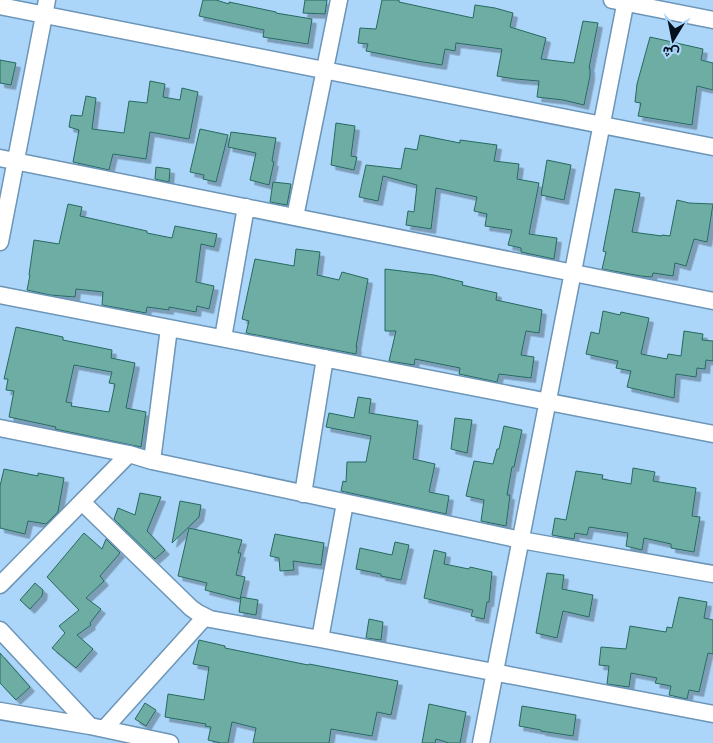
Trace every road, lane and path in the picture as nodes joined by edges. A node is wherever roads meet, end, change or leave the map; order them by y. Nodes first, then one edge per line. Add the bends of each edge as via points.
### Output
1 (339, 0) edge
2 (621, 1) edge
3 (0, 6) edge
4 (46, 8) edge
5 (713, 20) edge
6 (324, 70) junction
7 (602, 126) junction
8 (713, 147) edge
9 (8, 160) edge
10 (246, 207) junction
11 (295, 217) junction
12 (0, 242) edge
13 (573, 273) junction
14 (0, 295) edge
15 (713, 300) edge
16 (169, 328) junction
17 (223, 338) junction
18 (324, 358) junction
19 (548, 402) junction
20 (0, 428) edge
21 (713, 434) edge
22 (129, 454) junction
23 (152, 461) junction
24 (303, 494) junction
25 (82, 502) junction
26 (345, 502) junction
27 (521, 540) junction
28 (713, 574) edge
29 (0, 586) edge
30 (205, 617) junction
31 (0, 630) edge
32 (320, 638) junction
33 (495, 672) junction
34 (0, 711) edge
35 (713, 714) edge
36 (97, 728) junction
37 (170, 743) edge
38 (481, 743) edge

1 - 6 street
2 - 5 street
2 - 7 street
3 - 4 street
4 - 6 street
4 - 9 street
6 - 7 street
6 - 11 street
7 - 8 street
7 - 13 street
9 - 10 street
9 - 12 street
10 - 11 street
10 - 17 street
11 - 13 street
13 - 15 street
13 - 19 street
14 - 16 street
16 - 17 street
16 - 23 street
17 - 18 street
18 - 19 street
18 - 24 street
19 - 21 street
19 - 27 street
20 - 22 street
22 - 23 street
22 - 25 street
23 - 24 street
24 - 26 street
25 - 29 street
25 - 30 street via 191,608
26 - 27 street
26 - 32 street
27 - 28 street
27 - 33 street
30 - 32 street
30 - 36 street
31 - 36 street
32 - 33 street
33 - 35 street
33 - 38 street
34 - 36 street
36 - 37 street

